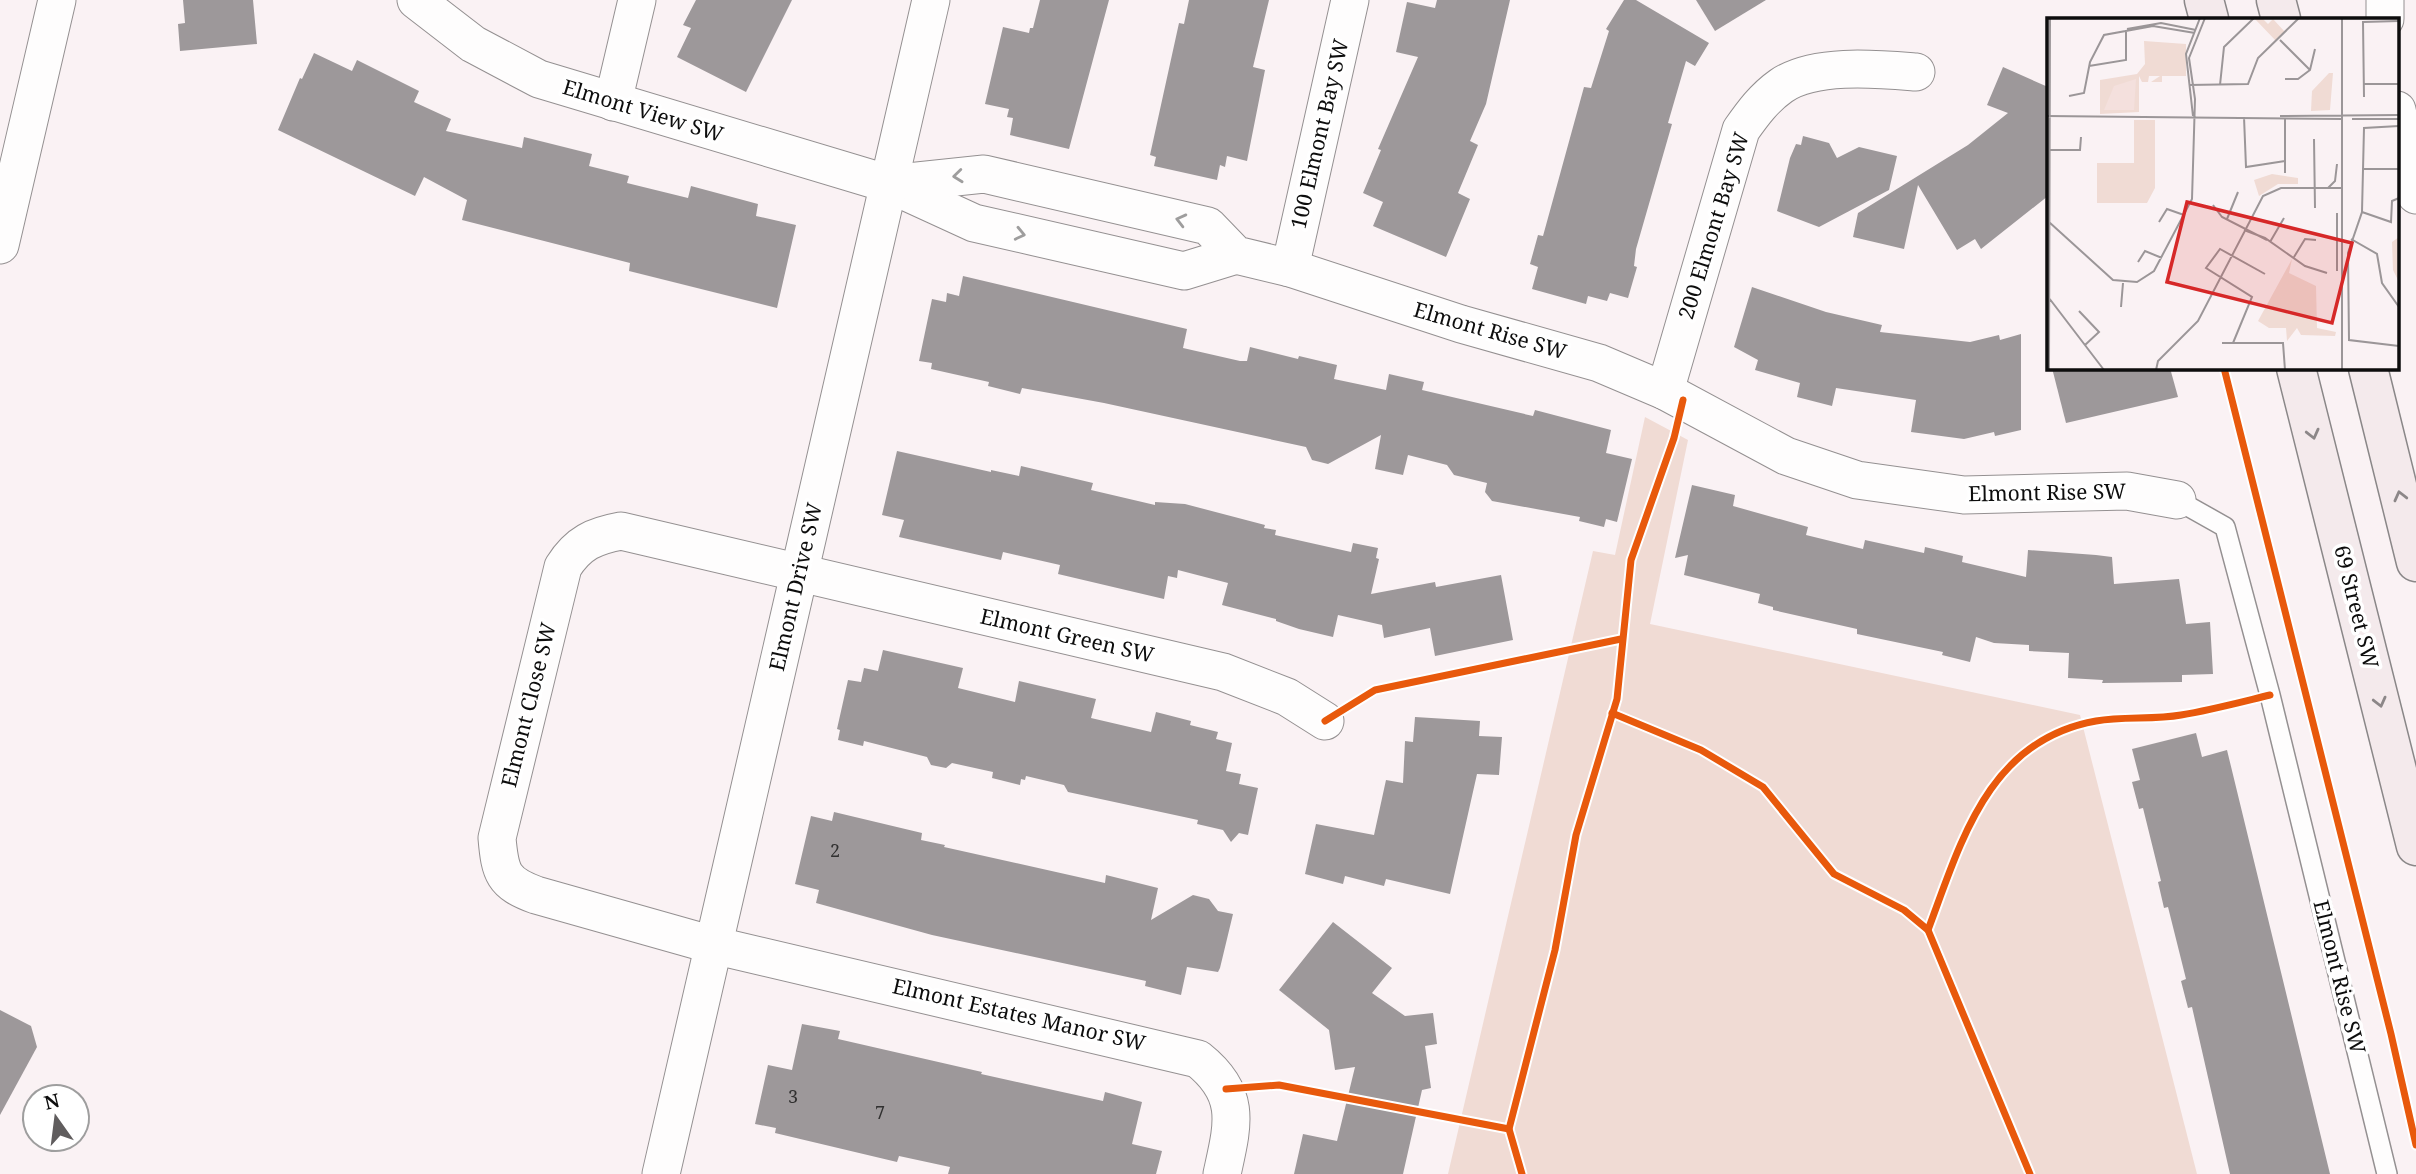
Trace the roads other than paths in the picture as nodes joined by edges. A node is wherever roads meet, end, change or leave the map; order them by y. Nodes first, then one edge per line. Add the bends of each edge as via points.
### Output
1 (57, 0) edge
2 (415, 0) edge
3 (637, 0) edge
4 (931, 0) edge
5 (1350, 0) edge
6 (2204, 0) edge
7 (2276, 0) edge
8 (2385, 0) edge
9 (2209, 18) edge
10 (2281, 18) edge
11 (2385, 18) edge
12 (1916, 72) dead end
13 (613, 103) junction
14 (2398, 114) edge
15 (889, 184) junction
16 (6, 190) edge
17 (2416, 195) edge
18 (1092, 198) junction
19 (0, 245) edge
20 (1080, 248) junction
21 (1236, 255) junction
22 (1290, 268) junction
23 (2296, 369) edge
24 (2368, 369) edge
25 (1665, 391) junction
26 (2177, 500) joint
27 (2416, 562) edge
28 (799, 574) junction
29 (1325, 721) dead end
30 (2416, 846) edge
31 (713, 945) junction
32 (662, 1174) edge
33 (1222, 1174) edge
34 (2387, 1174) edge

1 - 16 street
2 - 13 street, Elmont View SW via 508,65
3 - 13 street
4 - 15 street, Elmont Drive SW
5 - 22 street, 100 Elmont Bay SW
6 - 9 main road
7 - 10 main road
8 - 11 street
12 - 25 street, 200 Elmont Bay SW via 1863,69 1804,76 1783,84 1762,101 1741,130
13 - 15 street, Elmont View SW
14 - 17 street
18 -> 15 street via 984,174
15 -> 20 street via 974,223
15 - 28 street, Elmont Drive SW
16 - 19 street
18 - 20 street
21 -> 18 street via 1208,226
20 - 21 street via 1184,271
21 - 22 street, Elmont Rise SW
22 - 25 street, Elmont Rise SW via 1599,363
23 -> 30 main road, 69 Street SW
27 -> 24 main road
25 - 26 street, Elmont Rise SW via 1786,456 1857,480 1964,495 2127,491
26 - 34 lane, Elmont Rise SW via 2225,527
28 - 29 street, Elmont Green SW via 1223,672 1287,697
28 - 31 street, Elmont Drive SW
28 - 31 street, Elmont Close SW via 621,531 589,539 573,551 563,567 497,838 502,869 513,887
31 - 32 street, Elmont Drive SW
31 - 33 street, Elmont Estates Manor SW via 1198,1059 1212,1070 1229,1097 1232,1124

